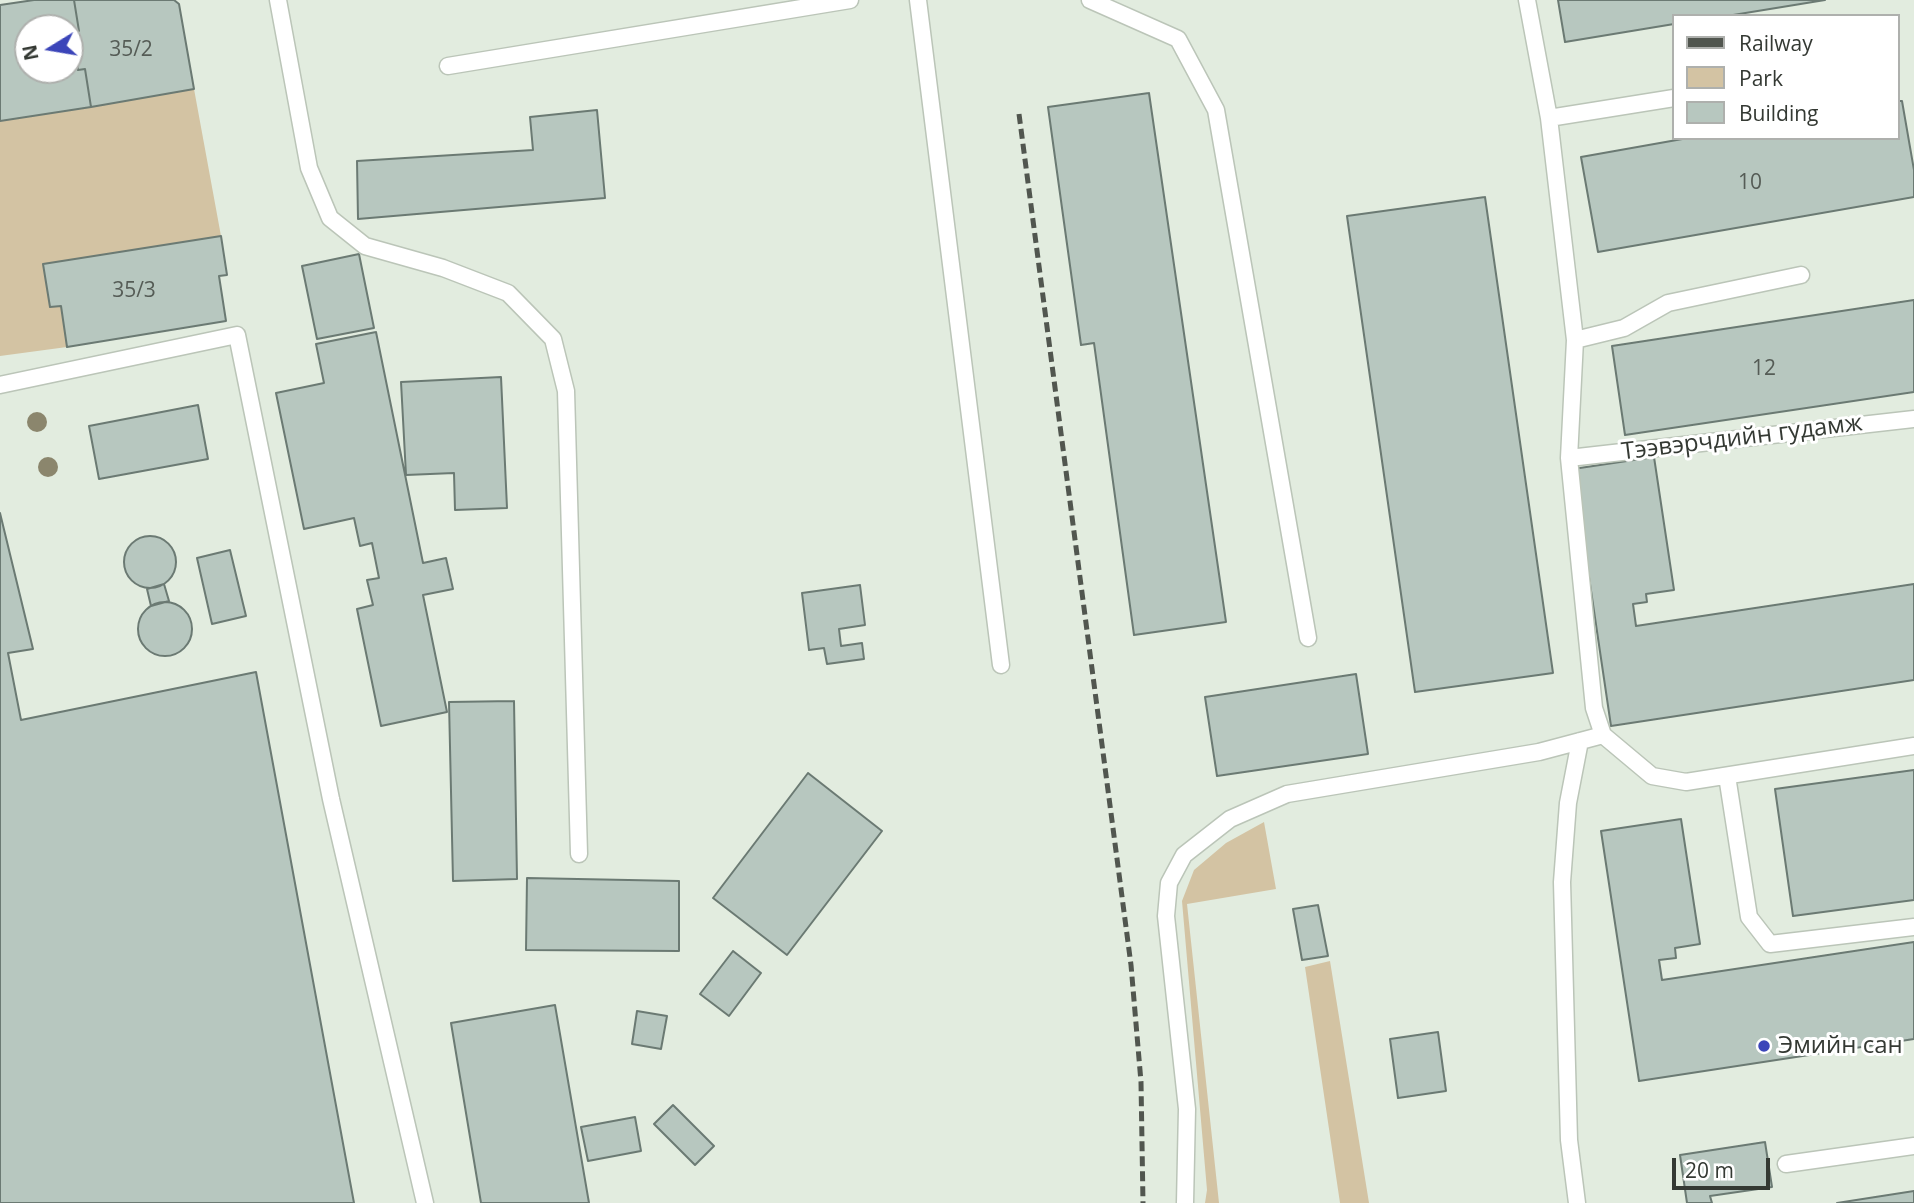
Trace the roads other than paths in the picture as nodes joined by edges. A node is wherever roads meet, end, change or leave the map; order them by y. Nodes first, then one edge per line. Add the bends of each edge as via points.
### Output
1 (278, 0) edge
2 (850, 0) edge
3 (918, 0) edge
4 (1090, 0) edge
5 (1527, 0) edge
6 (448, 66) dead end
7 (1672, 98) edge
8 (1549, 118) junction
9 (1801, 275) dead end
10 (1575, 340) junction
11 (0, 385) edge
12 (1914, 419) edge
13 (1569, 458) junction
14 (1308, 638) dead end
15 (1001, 665) dead end
16 (1602, 735) junction
17 (1580, 741) junction
18 (1914, 746) edge
19 (1727, 776) junction
20 (579, 853) dead end
21 (1914, 927) edge
22 (1914, 1146) edge
23 (1786, 1164) dead end
24 (425, 1203) edge
25 (1185, 1203) edge
26 (1577, 1203) edge

1 - 20 lane via 309,168 330,218 365,246 508,293 554,339 566,391
2 - 6 lane
3 - 15 lane
4 - 14 lane via 1178,39 1216,110
5 - 8 lane
7 - 8 lane
8 - 10 lane
9 - 10 lane via 1668,303 1624,328
10 - 13 lane
11 - 24 lane via 237,335 331,799
12 - 13 lane, Тээвэрчдийн гудамж
13 - 16 lane via 1594,708
16 - 17 lane
16 - 19 lane via 1652,776 1686,782
17 - 25 lane via 1539,752 1287,794 1230,819 1184,855 1169,883 1166,916 1187,1109
17 - 26 lane via 1562,881 1569,1140
18 - 19 lane
19 - 21 lane via 1749,917 1769,944
22 - 23 lane

